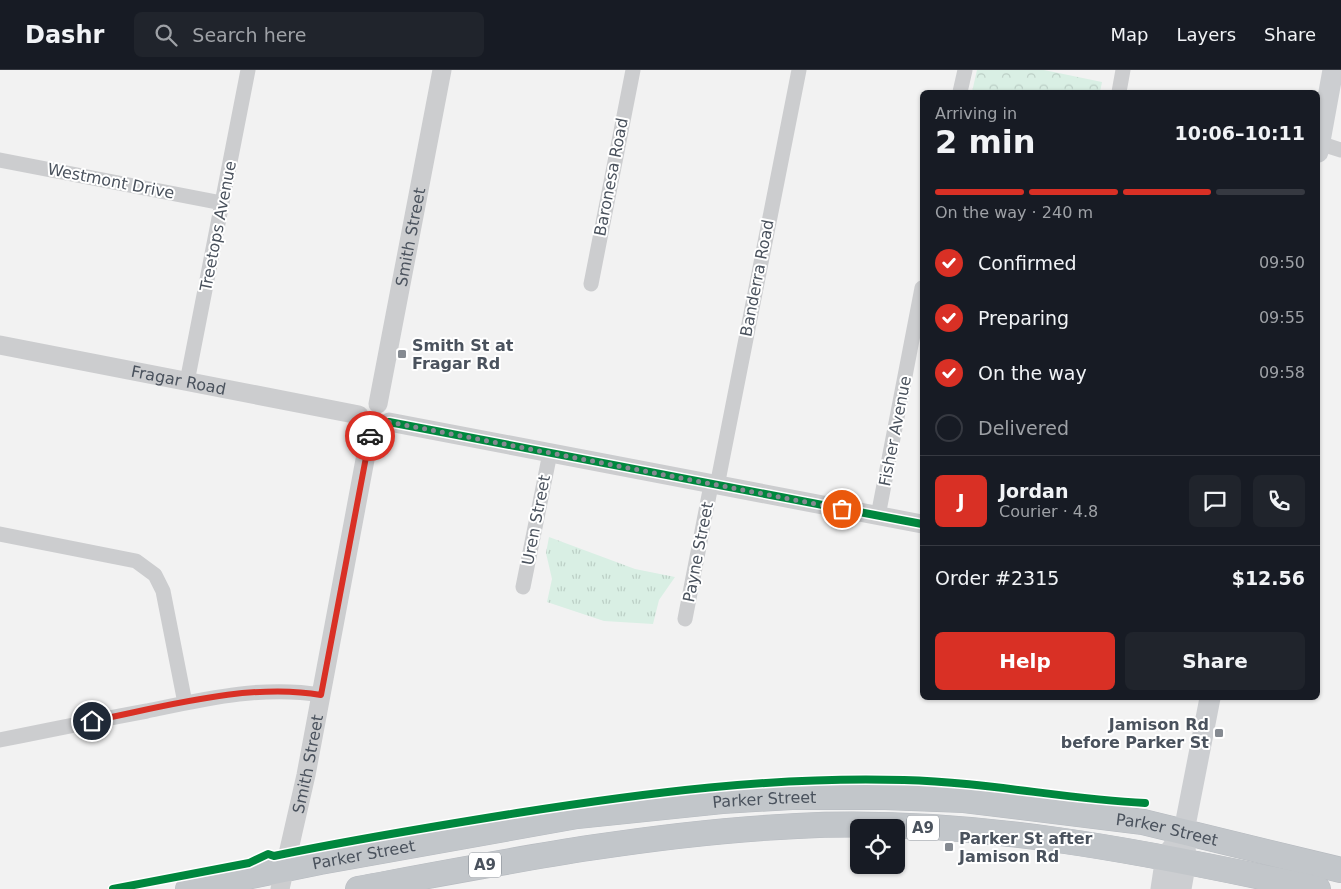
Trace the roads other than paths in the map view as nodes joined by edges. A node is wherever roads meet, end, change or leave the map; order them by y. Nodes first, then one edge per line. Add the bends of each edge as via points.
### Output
1 (248, 70) edge
2 (442, 70) edge
3 (633, 70) edge
4 (799, 70) edge
5 (965, 70) edge
6 (1123, 70) edge
7 (1333, 70) edge
8 (960, 90) edge
9 (1118, 90) edge
10 (1320, 138) edge
11 (1320, 148) edge
12 (1341, 150) edge
13 (0, 160) edge
14 (222, 203) junction
15 (591, 284) dead end
16 (920, 298) edge
17 (0, 345) edge
18 (188, 382) junction
19 (378, 404) junction
20 (359, 416) junction
21 (389, 422) junction
22 (370, 433) junction
23 (550, 453) junction
24 (714, 485) junction
25 (878, 516) junction
26 (920, 524) edge
27 (0, 534) edge
28 (523, 588) dead end
29 (685, 619) dead end
30 (321, 695) junction
31 (1210, 700) edge
32 (185, 703) junction
33 (0, 740) edge
34 (1184, 831) junction
35 (1176, 858) junction
36 (1341, 870) edge
37 (283, 879) edge
38 (188, 889) edge
39 (358, 889) edge
40 (1161, 889) edge
41 (1181, 889) edge
42 (1318, 889) edge

1 - 14 street, Treetops Avenue
2 - 19 street, Smith Street
3 - 15 street, Baronesa Road
4 - 24 street, Banderra Road
5 - 8 street
6 - 9 street
7 - 10 main road
11 - 12 street
13 - 14 street, Westmont Drive
14 - 18 street, Treetops Avenue
16 - 25 street, Fisher Avenue
17 - 18 street, Fragar Road
18 - 20 street, Fragar Road
19 - 20 street via 364,407
19 - 21 street via 386,409
20 - 22 street via 362,428
21 - 22 street via 384,430
21 - 23 street
22 - 30 street, Smith Street
23 - 24 street
23 - 28 street, Uren Street
24 - 25 street
24 - 29 street, Payne Street
25 - 26 street
27 - 32 street via 128,559 149,570 163,591
30 - 32 street via 276,690
30 - 37 street, Smith Street
31 - 34 main road
32 - 33 street
34 - 35 main road
34 - 36 highway, Parker Street / A9
34 - 37 highway, Parker Street / A9 via 1143,822 973,801 792,797 577,816
35 - 39 highway, Parker Street / A9 via 1043,836 970,830 798,826 612,844
35 - 40 main road
35 - 41 main road
35 - 42 highway, Parker Street / A9
37 - 38 highway, Parker Street / A9

